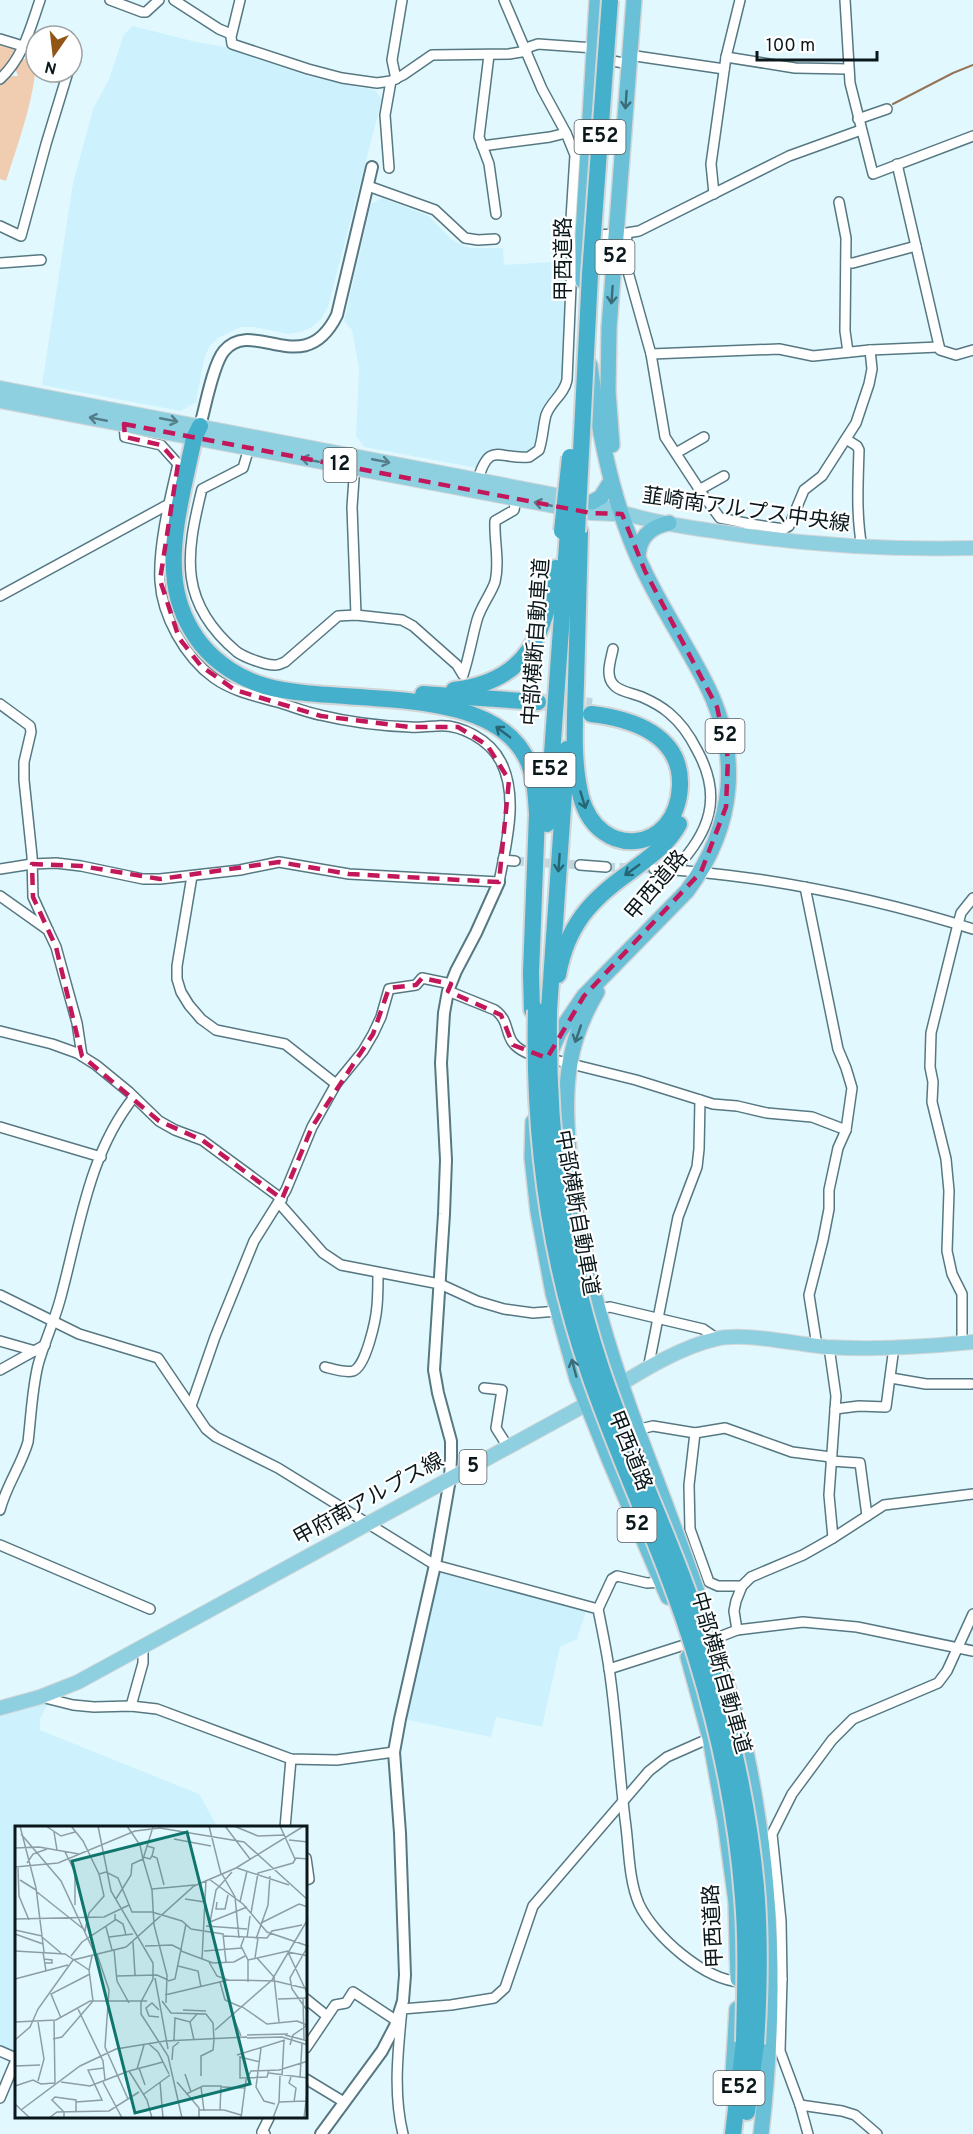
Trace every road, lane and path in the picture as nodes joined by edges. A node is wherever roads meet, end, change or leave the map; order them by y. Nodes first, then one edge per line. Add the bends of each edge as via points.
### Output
1 (40, 0) edge
2 (110, 0) edge
3 (159, 0) edge
4 (174, 0) edge
5 (240, 0) edge
6 (402, 0) edge
7 (504, 0) edge
8 (597, 0) edge
9 (610, 0) edge
10 (634, 0) edge
11 (740, 0) edge
12 (845, 0) edge
13 (32, 24) edge
14 (231, 34) junction
15 (0, 39) edge
16 (24, 45) edge
17 (24, 47) edge
18 (526, 49) junction
19 (594, 53) junction
20 (489, 55) junction
21 (726, 57) junction
22 (629, 59) junction
23 (724, 69) junction
24 (848, 69) junction
25 (0, 79) edge
26 (393, 80) junction
27 (64, 84) edge
28 (887, 109) dead end
29 (858, 119) junction
30 (861, 130) junction
31 (566, 133) junction
32 (973, 136) edge
33 (482, 146) junction
34 (897, 164) junction
35 (372, 167) dead end
36 (389, 168) dead end
37 (368, 186) junction
38 (714, 194) junction
39 (839, 202) dead end
40 (496, 214) dead end
41 (0, 226) edge
42 (622, 234) junction
43 (576, 235) junction
44 (495, 239) dead end
45 (916, 246) junction
46 (41, 260) dead end
47 (0, 262) edge
48 (846, 263) junction
49 (590, 274) junction
50 (939, 347) junction
51 (870, 350) junction
52 (973, 350) edge
53 (848, 352) junction
54 (651, 354) junction
55 (0, 386) edge
56 (0, 402) edge
57 (124, 424) junction
58 (198, 435) junction
59 (704, 437) dead end
60 (846, 439) junction
61 (249, 448) junction
62 (676, 453) junction
63 (355, 462) junction
64 (724, 476) dead end
65 (478, 479) junction
66 (611, 481) junction
67 (699, 490) junction
68 (516, 499) junction
69 (592, 502) junction
70 (169, 504) junction
71 (622, 514) junction
72 (669, 524) junction
73 (749, 530) junction
74 (572, 532) junction
75 (862, 548) junction
76 (973, 548) edge
77 (638, 557) junction
78 (1, 592) edge
79 (356, 615) junction
80 (613, 649) dead end
81 (423, 698) junction
82 (0, 704) edge
83 (538, 706) tunnel mouth
84 (503, 860) junction
85 (515, 861) tunnel mouth
86 (32, 864) junction
87 (580, 865) tunnel mouth
88 (606, 867) tunnel mouth
89 (0, 869) edge
90 (654, 869) tunnel mouth
91 (675, 869) junction
92 (701, 872) junction
93 (192, 876) junction
94 (499, 882) junction
95 (805, 887) junction
96 (0, 896) edge
97 (973, 898) edge
98 (958, 924) junction
99 (973, 928) edge
100 (48, 930) junction
101 (630, 949) junction
102 (450, 988) junction
103 (543, 1010) junction
104 (0, 1031) edge
105 (82, 1056) junction
106 (548, 1058) junction
107 (570, 1064) junction
108 (336, 1084) junction
109 (134, 1097) junction
110 (700, 1100) junction
111 (0, 1127) edge
112 (846, 1130) junction
113 (100, 1157) junction
114 (280, 1201) junction
115 (378, 1273) junction
116 (440, 1284) junction
117 (0, 1295) edge
118 (598, 1309) junction
119 (558, 1311) junction
120 (658, 1318) junction
121 (53, 1321) junction
122 (716, 1338) junction
123 (0, 1341) edge
124 (968, 1342) edge
125 (45, 1345) junction
126 (823, 1346) junction
127 (894, 1347) junction
128 (35, 1351) junction
129 (325, 1367) dead end
130 (648, 1369) junction
131 (0, 1370) edge
132 (891, 1378) junction
133 (621, 1384) junction
134 (972, 1384) edge
135 (484, 1388) dead end
136 (588, 1405) junction
137 (191, 1406) junction
138 (836, 1409) junction
139 (636, 1430) junction
140 (695, 1433) junction
141 (508, 1448) junction
142 (831, 1459) junction
143 (450, 1479) junction
144 (973, 1494) edge
145 (0, 1510) edge
146 (867, 1516) junction
147 (369, 1523) junction
148 (833, 1538) junction
149 (0, 1545) edge
150 (435, 1565) junction
151 (662, 1582) junction
152 (742, 1586) junction
153 (150, 1609) dead end
154 (598, 1609) junction
155 (973, 1614) edge
156 (737, 1630) junction
157 (714, 1640) junction
158 (684, 1645) junction
159 (142, 1647) junction
160 (957, 1647) junction
161 (973, 1651) edge
162 (609, 1669) junction
163 (40, 1697) junction
164 (131, 1706) junction
165 (0, 1708) edge
166 (710, 1738) junction
167 (394, 1752) junction
168 (291, 1759) junction
169 (622, 1803) junction
170 (285, 1826) edge
171 (777, 1981) junction
172 (738, 1982) junction
173 (308, 2001) edge
174 (402, 2009) junction
175 (327, 2016) junction
176 (397, 2021) junction
177 (308, 2045) edge
178 (0, 2051) edge
179 (15, 2058) edge
180 (15, 2061) edge
181 (308, 2080) edge
182 (0, 2098) edge
183 (344, 2103) junction
184 (800, 2105) junction
185 (268, 2119) edge
186 (266, 2134) edge
187 (321, 2134) edge
188 (403, 2134) edge
189 (725, 2134) edge
190 (733, 2134) edge
191 (744, 2134) edge
192 (761, 2134) edge
193 (808, 2134) edge
194 (877, 2134) edge

1 - 13 street
2 - 3 street via 146,12
4 - 14 street
5 - 14 street
6 - 26 street via 392,60
7 - 18 street
8 - 19 highway, 甲西道路 / 52
9 - 49 highway, 中部横断自動車道 / E52, bridge
10 - 22 highway, 甲西道路 / 52
11 - 21 street
12 - 24 street
14 - 26 street via 235,46 308,69 376,83
15 - 16 street
17 - 25 street
18 - 19 street via 538,44
18 - 20 street
18 - 31 street
19 - 22 street
19 - 43 highway, 甲西道路 / 52
20 - 26 street via 432,55
20 - 33 street via 479,137
21 - 23 street
21 - 24 street via 795,68
22 - 23 street
22 -> 42 highway, 甲西道路 / 52
23 - 38 street via 711,164
24 - 29 street
26 - 36 street via 385,115
27 - 41 street via 21,236
28 - 29 street
29 - 30 street
30 - 34 street via 873,174
30 - 38 street via 789,156
31 - 33 street
31 - 43 street via 575,155
32 - 34 street
33 - 40 street via 489,164
34 - 45 street
35 - 37 street
37 - 44 street via 435,210 465,238
37 - 58 street via 332,326 317,340 299,346 246,339 230,345 219,359
38 - 42 street via 652,226
39 - 48 street
42 - 43 street
42 - 54 street via 625,261
42 -> 71 highway, 甲西道路 / 52 via 609,328 608,392
43 - 65 street via 565,389 549,409 539,450 523,458 491,456
43 - 66 highway, 甲西道路 / 52 via 590,364
45 - 48 street
45 - 50 street
46 - 47 street
48 - 53 street
49 - 74 highway, 中部横断自動車道 / E52, bridge
49 - 74 highway, 中部横断自動車道 / E52, bridge via 580,467
50 - 51 street
50 - 52 street via 956,355
51 - 53 street
51 - 60 street via 869,384
53 - 54 street via 813,356 779,349
54 - 62 street via 665,436
55 -> 58 main road, 12 via 90,405
57 -> 56 main road, 12
57 - 58 main road, 12
57 - 70 street via 125,437 161,445 178,464
58 - 61 main road, 12
58 - 63 main road, 12
58 - 81 highway via 182,542 182,580 188,605 210,643 236,666 267,679
59 - 62 street
60 - 73 street via 822,476 804,490 789,526
60 - 75 street via 859,450 858,527
63 -> 61 main road, 12
61 - 79 street via 243,468 202,489 190,570 204,616 243,657 276,665 285,662 338,616
62 - 67 street
63 -> 65 main road, 12
63 - 68 main road, 12
63 - 79 street via 352,507
64 - 67 street
65 - 69 main road, 12
66 - 69 highway
66 - 71 highway, 甲西道路 / 52
67 - 73 street via 720,518
71 -> 68 main road, 12 via 591,513
68 - 79 street via 514,510 495,521 495,583 476,621 463,676 458,665 413,626 402,620
69 - 71 main road, 12
70 - 78 street
70 - 84 street via 160,580 163,598 188,653 214,678 235,690 321,716 410,727 459,722 488,745 509,780
71 - 72 main road, 韮崎南アルプス中央線 / 12
71 - 77 highway, 甲西道路 / 52
72 - 73 main road, 韮崎南アルプス中央線 / 12
72 - 77 highway via 645,535
73 - 75 main road, 韮崎南アルプス中央線 / 12
74 - 81 highway via 547,612 526,656 493,680
74 - 103 highway, 中部横断自動車道 / E52 via 566,762
74 -> 103 highway via 577,772 580,794 591,820 607,835 628,842 651,838 669,823 675,812 680,784 667,747 644,727 592,710 632,712 662,728 673,739 690,782 678,827 669,839 596,898 576,924
75 - 76 main road, 韮崎南アルプス中央線 / 12
77 - 92 highway, 甲西道路 / 52 via 704,678 724,733 729,780 726,807
80 - 91 street via 610,680 614,687 669,713 700,755 711,784 705,827
81 - 83 highway
103 -> 81 highway via 531,973 537,814 528,763 512,739 489,722
82 - 86 street via 30,726 24,762
84 - 85 street
84 - 94 street
86 - 89 street
86 - 93 street via 81,866 143,879
86 - 100 street via 33,897
87 - 88 street
90 - 91 street
91 - 92 street
92 - 95 street
92 - 101 highway, 甲西道路 / 52
93 - 94 street via 279,862 349,874
93 - 108 street via 177,966 179,986 189,1005 216,1030 285,1044
94 - 102 street
95 - 98 street via 860,897
95 - 112 street via 838,1050 852,1088
96 - 100 street
97 - 98 street
98 - 99 street
98 - 124 street via 932,1033 930,1067 932,1102 949,1191 947,1251 962,1294
100 - 105 street via 77,1023
101 - 106 highway, 甲西道路 / 52 via 584,996 559,1033
101 -> 107 highway, 甲西道路 / 52 via 586,1013
102 - 106 street via 495,1010 505,1021 513,1046
102 - 108 street via 422,978 416,985 389,989 374,1034
102 - 116 street via 441,1038 446,1160
103 - 190 highway, 中部横断自動車道 / E52, bridge via 535,1072 541,1162 569,1309 602,1410 684,1619 729,1789 738,1844 746,1948 744,2042
103 - 191 highway, 中部横断自動車道 / E52, bridge via 558,1184 588,1327 696,1614 741,1788 752,1854 759,1948 756,2044
104 - 105 street
105 - 109 street
106 - 107 street
106 - 119 highway, 甲西道路 / 52 via 534,1108 532,1158 538,1212
107 - 110 street
107 - 118 highway, 甲西道路 / 52 via 566,1117 572,1181
108 - 114 street via 312,1126
109 - 113 street via 119,1116
109 - 114 street via 159,1120 201,1140
110 - 112 street via 812,1117
110 - 120 street via 697,1167 678,1217
111 - 113 street
112 - 126 street via 833,1169 829,1209 809,1295
113 - 121 street
114 - 115 street via 331,1260
114 - 137 street via 246,1258
115 - 116 street
115 - 129 street via 375,1321 357,1369 350,1372
116 - 119 street via 504,1309
116 - 143 street via 434,1370 451,1441
117 - 121 street
118 - 120 street via 610,1307
118 - 133 highway, 甲西道路 / 52
136 -> 119 highway, 甲西道路 / 52
120 - 122 street via 703,1329
120 - 130 street
121 - 125 street
121 - 137 street via 79,1334 158,1358
122 - 126 main road, 甲府南アルプス線 / 5
122 - 130 main road, 甲府南アルプス線 / 5
123 - 128 street
124 - 127 main road, 甲府南アルプス線 / 5
125 - 128 street
125 - 145 street via 38,1367 28,1442
126 - 127 main road, 甲府南アルプス線 / 5
126 - 138 street
127 - 132 street
128 - 131 street
130 - 133 main road, 甲府南アルプス線 / 5
132 - 134 street via 926,1384
132 - 138 street via 886,1407
133 - 136 main road, 甲府南アルプス線 / 5
133 - 139 highway, 甲西道路 / 52
135 - 141 street via 502,1390 496,1428
136 - 141 main road, 甲府南アルプス線 / 5
136 - 151 highway, 甲西道路 / 52
137 - 147 street via 216,1437 278,1468
138 - 142 street
139 - 140 street via 653,1426
139 - 157 highway, 甲西道路 / 52
140 - 142 street via 725,1428 792,1452
140 - 152 street via 689,1485 690,1530 709,1582
141 - 143 main road, 甲府南アルプス線 / 5
142 - 146 street via 860,1463
142 - 148 street
143 - 147 main road, 甲府南アルプス線 / 5
143 - 150 street
144 - 146 street via 884,1505
146 - 148 street
147 - 150 street
147 - 159 main road, 甲府南アルプス線 / 5
148 - 152 street via 752,1577
149 - 153 street
150 - 154 street
150 - 167 street
151 - 154 street via 617,1576
151 - 158 highway, 甲西道路 / 52
152 - 156 street via 734,1611
154 - 162 street
155 - 160 street
156 - 157 street
156 - 160 street via 803,1622
157 - 158 street
157 - 171 highway, 甲西道路 / 52 via 747,1755 764,1856
158 - 162 street
158 - 166 highway, 甲西道路 / 52
159 - 163 main road, 甲府南アルプス線 / 5 via 78,1682
159 - 164 street via 143,1663
160 - 161 street
160 - 171 street via 938,1683 853,1719 832,1740 792,1794 772,1834 780,1921
162 - 169 street
163 - 164 street via 73,1705
163 - 165 main road, 甲府南アルプス線 / 5
164 - 168 street via 157,1709
166 - 169 street via 668,1757
166 - 172 highway, 甲西道路 / 52 via 736,1902
167 - 168 street via 337,1760
167 - 174 street via 405,1975
168 - 170 street
169 - 172 street via 634,1883 648,1918 680,1953 724,1980
169 - 174 street via 533,1906 505,1988 494,1998
171 - 172 street
171 - 184 street via 780,2051
171 - 192 highway, 甲西道路 / 52
172 - 189 highway, 甲西道路 / 52
173 - 175 street
174 - 176 street
174 - 188 street via 397,2076
175 - 176 street via 335,2006 346,2003 353,1992
175 - 177 street
176 - 183 street via 382,2051
178 - 179 street
180 - 182 street
181 - 183 street
183 - 187 street
184 - 193 street
184 - 194 street via 842,2110 855,2115
185 - 186 street via 262,2132

